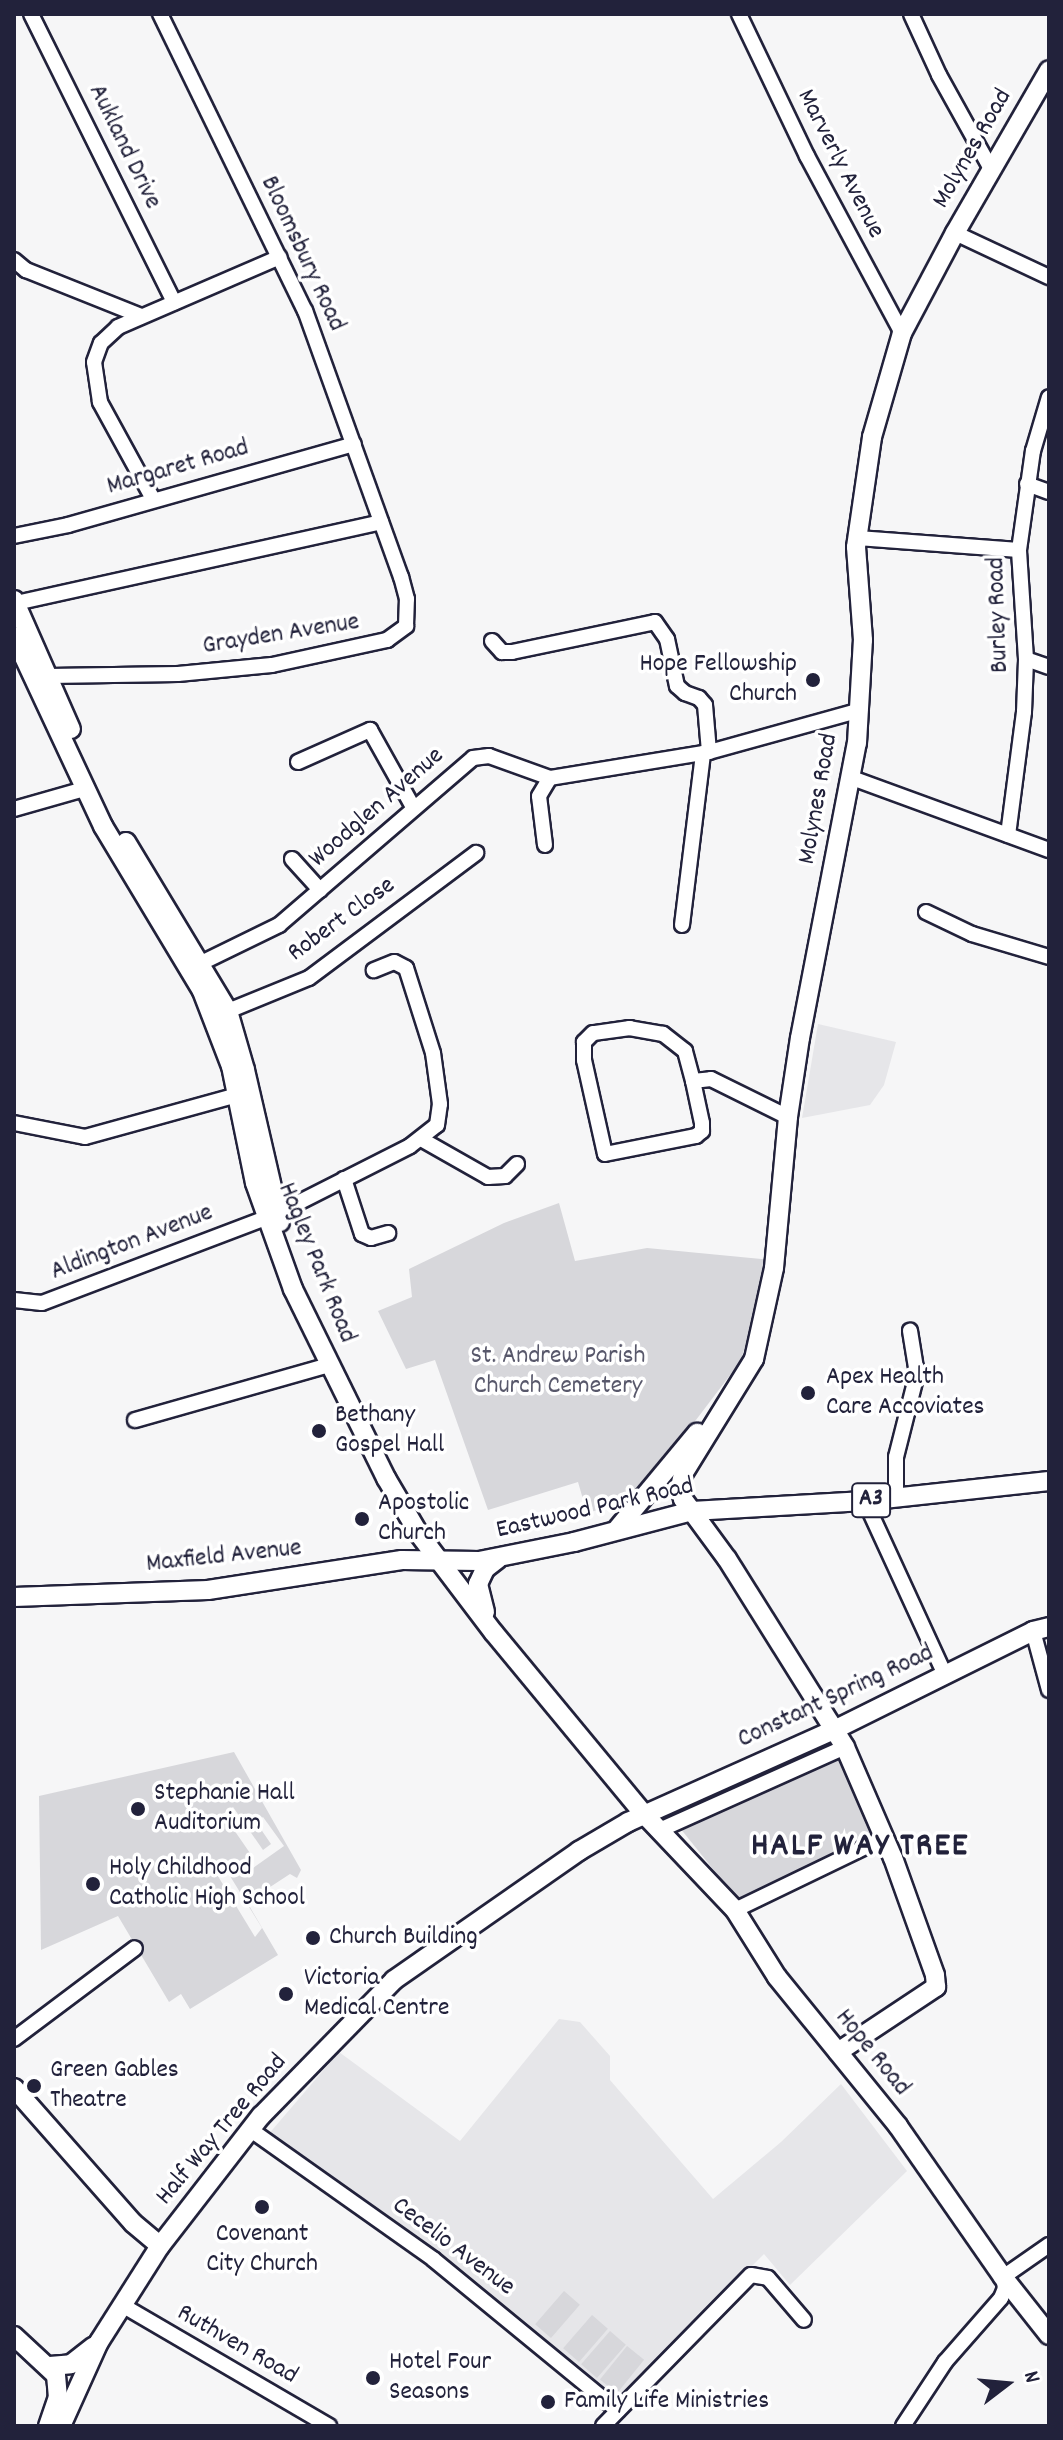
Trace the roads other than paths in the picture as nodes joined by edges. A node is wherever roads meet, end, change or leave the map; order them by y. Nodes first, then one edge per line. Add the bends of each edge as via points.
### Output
1 (31, 14) edge
2 (160, 14) edge
3 (739, 14) edge
4 (911, 14) edge
5 (1049, 70) edge
6 (991, 169) junction
7 (955, 233) junction
8 (280, 257) junction
9 (14, 260) edge
10 (1049, 277) edge
11 (174, 302) junction
12 (141, 316) junction
13 (902, 333) junction
14 (1049, 397) edge
15 (354, 444) junction
16 (1027, 484) junction
17 (1049, 492) edge
18 (153, 499) junction
19 (381, 522) junction
20 (14, 536) edge
21 (858, 538) junction
22 (1019, 550) junction
23 (15, 602) edge
24 (14, 636) edge
25 (492, 641) dead end
26 (1026, 659) junction
27 (1049, 667) edge
28 (49, 676) junction
29 (860, 710) junction
30 (706, 752) junction
31 (298, 762) dead end
32 (550, 778) junction
33 (852, 778) junction
34 (84, 789) junction
35 (413, 807) junction
36 (14, 809) edge
37 (1008, 835) junction
38 (545, 845) dead end
39 (1049, 850) edge
40 (476, 853) dead end
41 (292, 859) dead end
42 (320, 890) junction
43 (926, 912) dead end
44 (682, 925) dead end
45 (1049, 957) edge
46 (196, 966) junction
47 (374, 970) dead end
48 (228, 1011) junction
49 (693, 1081) junction
50 (237, 1095) junction
51 (788, 1117) junction
52 (14, 1123) edge
53 (421, 1139) junction
54 (517, 1164) dead end
55 (344, 1179) junction
56 (271, 1216) junction
57 (388, 1233) dead end
58 (14, 1300) edge
59 (910, 1331) dead end
60 (756, 1344) junction
61 (329, 1365) junction
62 (135, 1420) dead end
63 (1049, 1481) edge
64 (896, 1497) junction
65 (865, 1501) junction
66 (692, 1511) junction
67 (618, 1528) junction
68 (498, 1559) junction
69 (445, 1562) junction
70 (14, 1597) edge
71 (1041, 1629) edge
72 (494, 1633) junction
73 (945, 1675) junction
74 (1049, 1690) edge
75 (834, 1730) junction
76 (845, 1747) junction
77 (644, 1814) junction
78 (662, 1829) junction
79 (884, 1838) junction
80 (735, 1910) junction
81 (135, 1948) dead end
82 (14, 2039) edge
83 (838, 2052) junction
84 (14, 2088) edge
85 (251, 2130) junction
86 (1049, 2245) edge
87 (160, 2246) junction
88 (1003, 2277) junction
89 (122, 2305) junction
90 (804, 2320) dead end
91 (1049, 2335) edge
92 (14, 2336) edge
93 (99, 2342) junction
94 (50, 2366) junction
95 (618, 2411) junction
96 (48, 2426) edge
97 (61, 2426) edge
98 (329, 2426) edge
99 (603, 2426) edge
100 (903, 2426) edge

1 - 11 street, Aukland Drive
2 - 8 street, Bloomsbury Road
3 - 13 street, Marverly Avenue via 807,156
4 - 6 street
5 - 6 main road, Molynes Road
6 - 7 main road, Molynes Road
7 - 10 street
7 - 13 main road, Molynes Road
8 - 11 street
8 - 15 street, Bloomsbury Road
9 - 12 street via 26,270
11 - 12 street
12 - 18 street via 101,343 94,362 95,383 107,418
13 - 21 main road, Molynes Road via 872,437
14 - 16 street, Burley Road
15 - 18 street, Margaret Road
15 - 19 street, Bloomsbury Road
16 - 17 street
16 - 22 street, Burley Road
18 - 20 street, Margaret Road
19 - 23 street
19 - 28 street, Grayden Avenue via 407,599 406,626 398,636 224,671
21 - 22 street
21 - 29 main road, Molynes Road
22 - 26 street, Burley Road
23 - 28 main road, Hagley Park Road
24 - 34 main road, Hagley Park Road
25 - 30 street via 502,652 512,652 655,622 667,639 677,686 705,705
26 - 27 street
26 - 37 street, Burley Road
28 - 46 main road, Hagley Park Road via 114,822
29 - 30 street, Woodglen Avenue
29 - 33 main road, Molynes Road
30 - 32 street, Woodglen Avenue
30 - 44 street
31 - 35 street via 370,730
32 - 35 street, Woodglen Avenue via 480,756
32 - 38 street via 539,796
33 - 37 street
33 - 51 main road, Molynes Road
34 - 36 street
34 - 46 main road, Hagley Park Road
35 - 42 street, Woodglen Avenue
37 - 39 street
40 - 48 street, Robert Close via 309,978
41 - 42 street
42 - 46 street, Woodglen Avenue via 279,925
43 - 45 street via 972,934
46 - 48 main road, Hagley Park Road
46 - 50 main road, Hagley Park Road
47 - 53 street via 403,964 433,1053 440,1115 434,1130
48 - 56 main road, Hagley Park Road via 245,1070
49 - 49 street via 685,1051 663,1034 630,1028 593,1033 584,1042 605,1154 696,1136 702,1123
49 - 51 street via 711,1079
50 - 52 street via 85,1137
50 - 56 main road, Hagley Park Road
51 - 60 main road, Molynes Road via 779,1238
53 - 54 street via 488,1177 505,1176
53 - 55 street, Aldington Avenue
55 - 56 street, Aldington Avenue
55 - 57 street via 362,1234 371,1238
56 - 58 street, Aldington Avenue via 42,1303
56 - 61 main road, Hagley Park Road via 293,1289
56 - 69 main road, Hagley Park Road via 366,1415
59 - 64 street via 917,1374 896,1457
60 - 66 main road via 754,1359 681,1480 681,1493
60 - 67 main road, Molynes Road via 706,1421
61 - 62 street
61 - 69 main road, Hagley Park Road via 386,1478
63 - 64 main road, Eastwood Park Road / A3
64 - 65 main road, Eastwood Park Road / A3
65 - 66 main road, Eastwood Park Road / A3
65 - 73 street
66 - 67 main road, Eastwood Park Road / A3
66 - 75 main road
67 - 68 main road, Eastwood Park Road / A3
68 - 69 main road, Eastwood Park Road / A3
68 - 72 main road via 478,1584
69 - 70 main road, Maxfield Avenue via 402,1560 219,1589
69 - 72 main road, Hagley Park Road
71 - 73 main road, Constant Spring Road
71 - 74 street
72 - 77 main road, Hagley Park Road
73 - 75 main road, Constant Spring Road
75 - 76 main road
75 - 77 main road, Constant Spring Road
76 - 78 street
76 - 79 main road
77 - 78 main road, Hope Road
77 - 85 main road, Half Way Tree Road via 579,1851 394,1980
78 - 80 main road, Hope Road
79 - 80 street
79 - 83 main road via 936,1987
80 - 83 main road, Hope Road via 777,1977
81 - 82 street
83 - 88 main road, Hope Road via 903,2132
84 - 87 main road via 133,2223
85 - 87 main road, Half Way Tree Road
85 - 95 street, Cecelio Avenue via 433,2259
86 - 88 street
87 - 89 main road, Half Way Tree Road
88 - 91 main road, Hope Road
88 - 100 street via 1001,2298 945,2362
89 - 93 main road, Half Way Tree Road
89 - 98 street, Ruthven Road
90 - 95 street via 768,2278 751,2275
92 - 94 main road
93 - 94 main road via 71,2364
93 - 97 main road, Half Way Tree Road
94 - 96 main road via 59,2388
95 - 99 street

